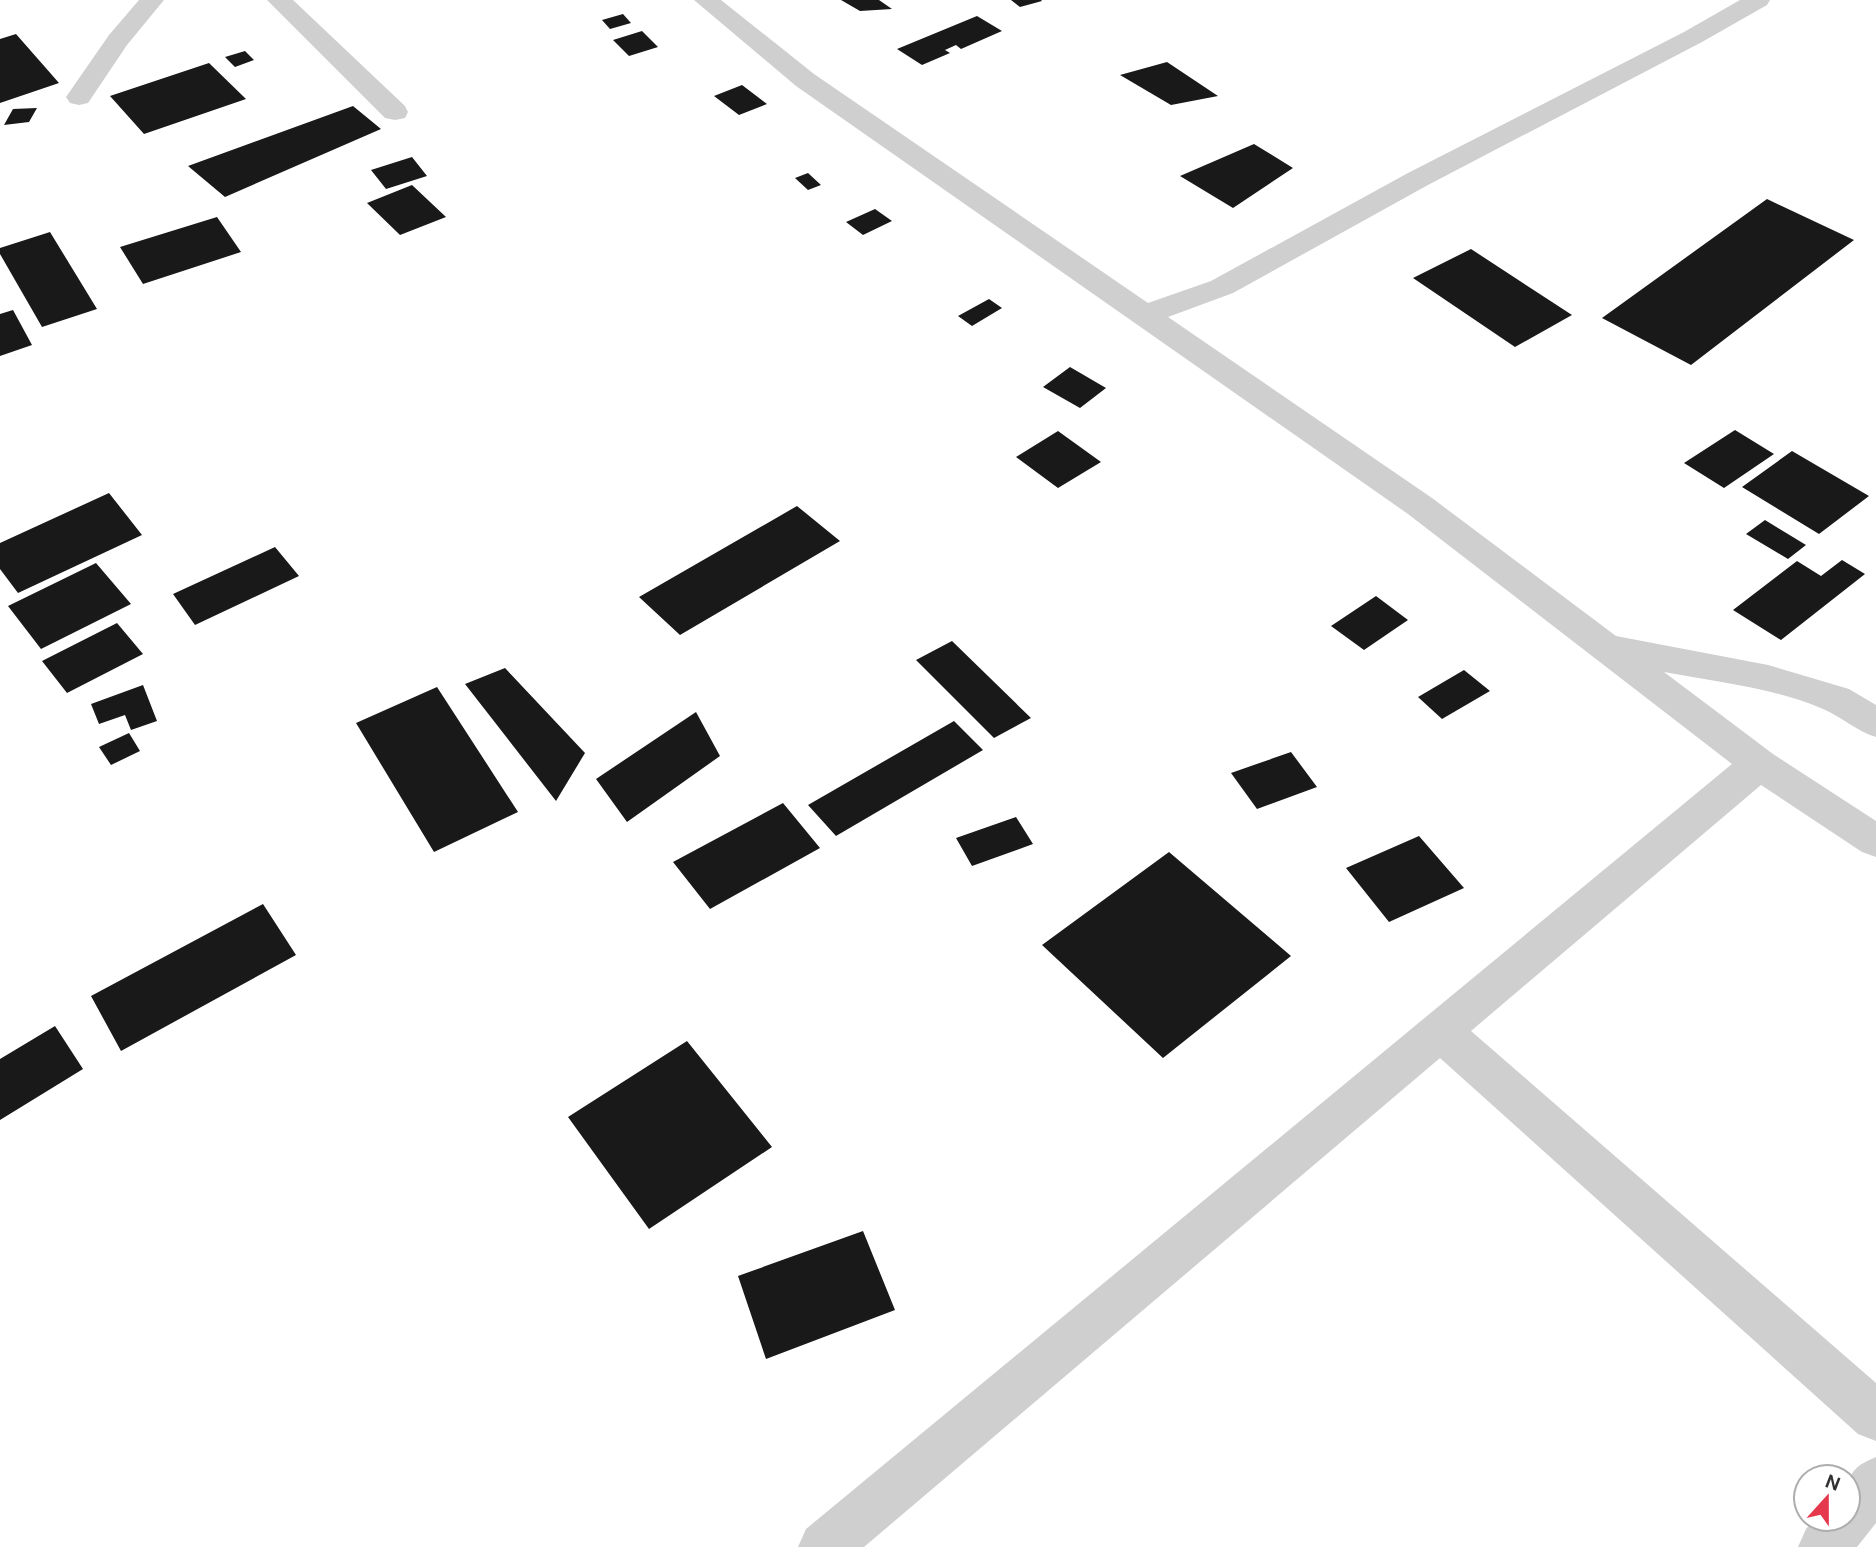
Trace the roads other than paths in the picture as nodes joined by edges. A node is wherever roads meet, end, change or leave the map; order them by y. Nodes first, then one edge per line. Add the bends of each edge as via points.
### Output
1 (152, 0) edge
2 (279, 0) edge
3 (706, 0) edge
4 (1758, 0) edge
5 (79, 97) dead end
6 (394, 112) dead end
7 (1147, 314) junction
8 (1606, 647) junction
9 (1876, 723) edge
10 (1759, 764) junction
11 (1876, 841) edge
12 (1441, 1032) junction
13 (1876, 1416) edge
14 (1876, 1482) edge
15 (1862, 1499) edge
16 (1835, 1533) edge
17 (824, 1547) edge
18 (1824, 1547) edge

1 - 5 street
2 - 6 street
3 - 7 street via 805,80
4 - 7 street via 1222,287
7 - 8 street via 1420,506
8 - 9 street via 1768,679 1836,699
8 - 10 street
10 - 11 street
10 - 12 street
12 - 13 street
12 - 17 street
14 - 15 street
16 - 18 street

